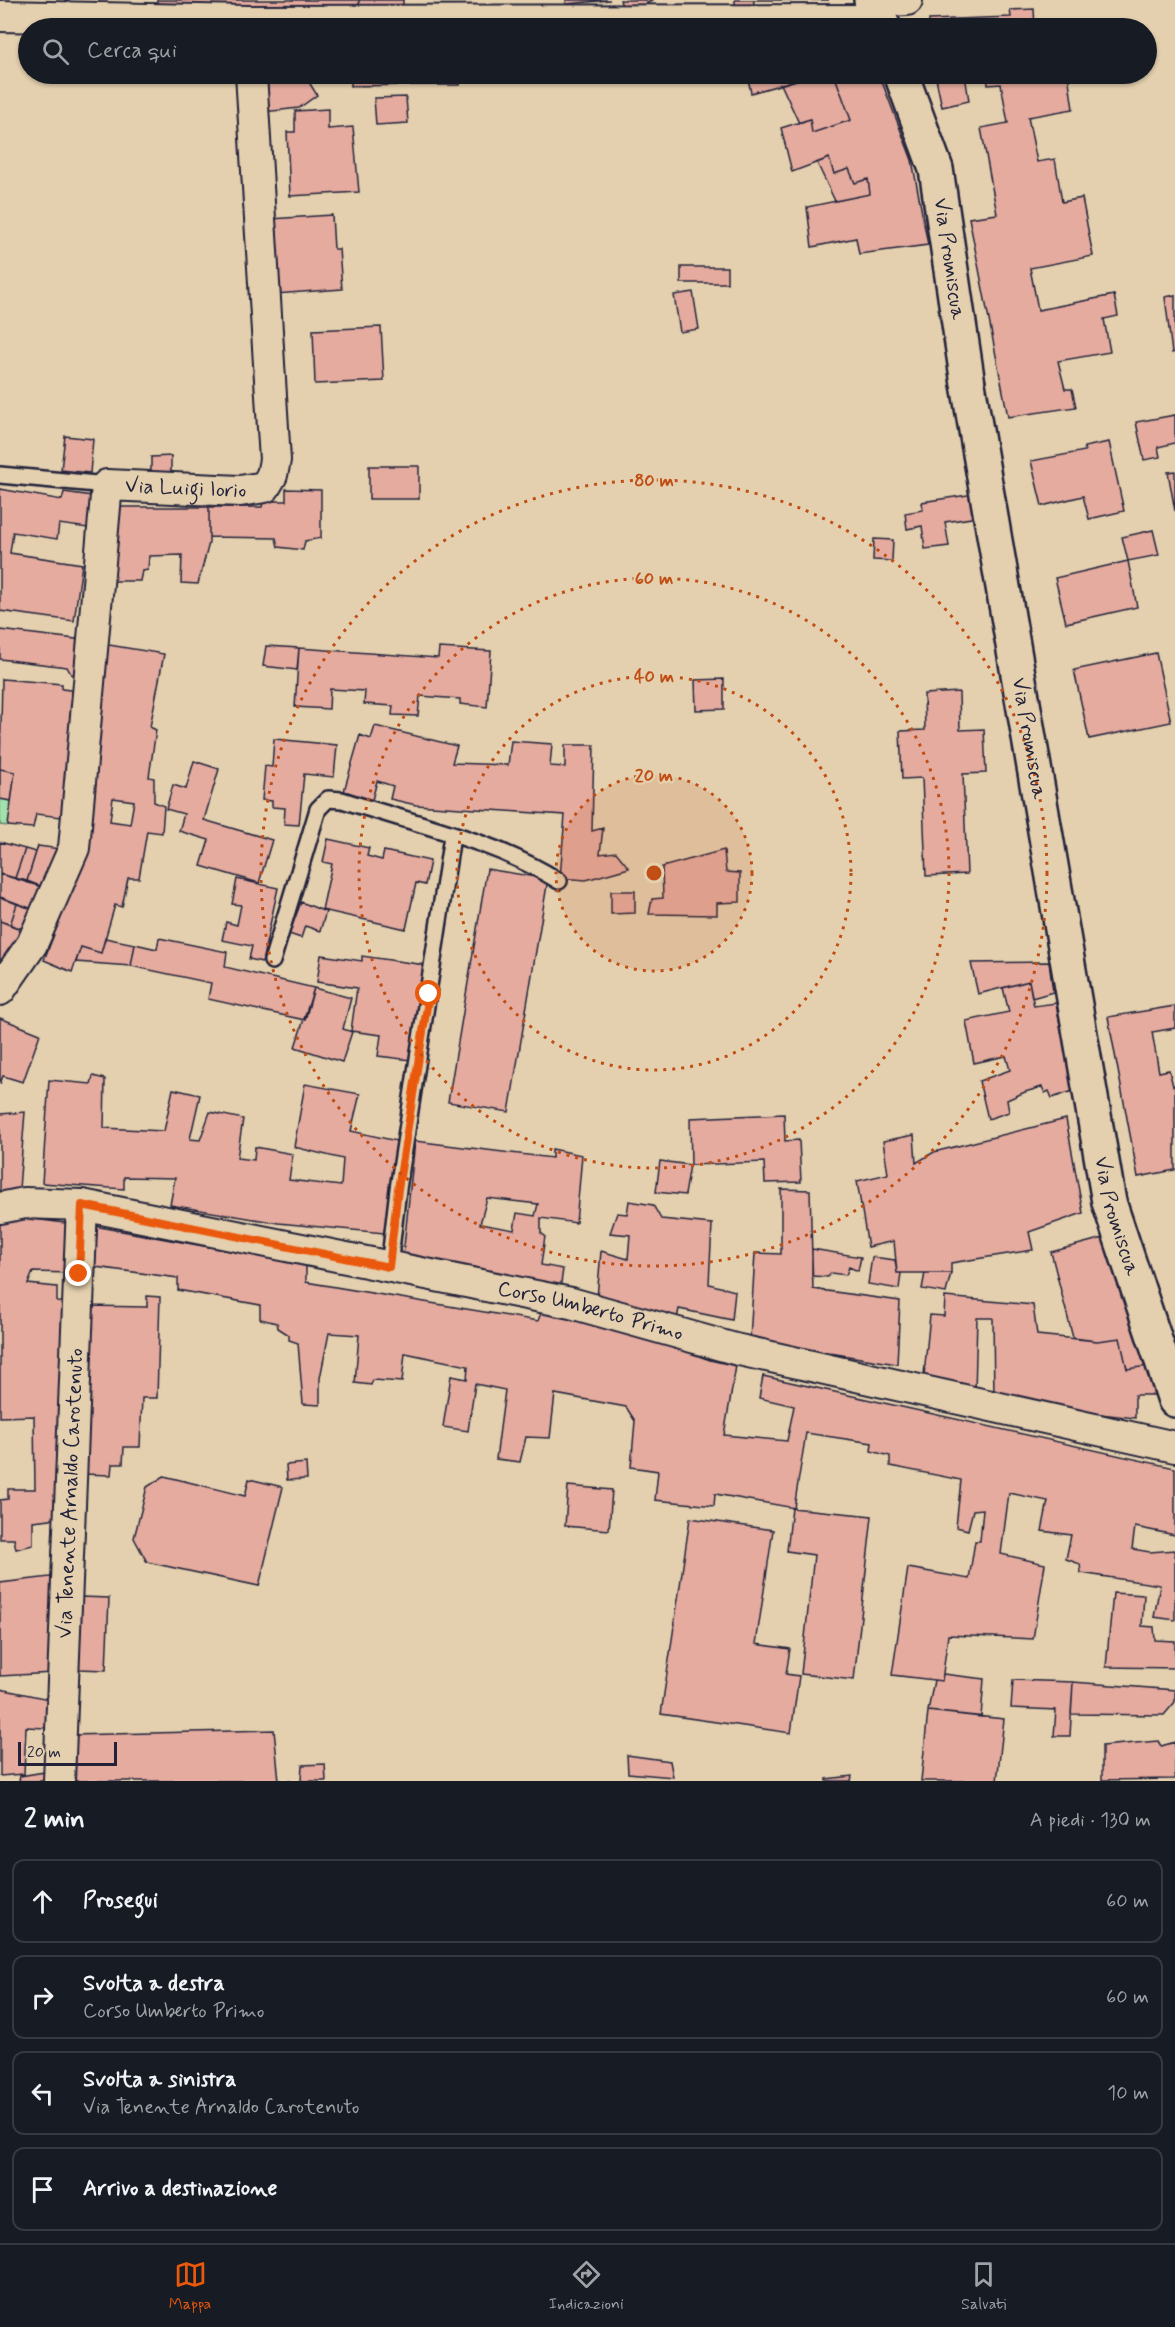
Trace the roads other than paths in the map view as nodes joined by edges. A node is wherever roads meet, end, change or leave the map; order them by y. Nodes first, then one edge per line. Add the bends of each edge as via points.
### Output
1 (907, 0) edge
2 (877, 13) edge
3 (0, 16) edge
4 (55, 18) edge
5 (615, 18) edge
6 (253, 84) edge
7 (905, 84) edge
8 (0, 475) edge
9 (107, 485) junction
10 (452, 836) junction
11 (559, 881) dead end
12 (272, 961) dead end
13 (0, 990) edge
14 (82, 1205) junction
15 (0, 1208) edge
16 (389, 1267) junction
17 (1175, 1400) edge
18 (1175, 1447) edge
19 (59, 1781) edge

1 - 2 street
2 - 5 street
3 - 4 street
6 - 9 street, Via Luigi Iorio via 275,460 272,475 265,487 240,491
7 - 17 street, Via Promiscua via 936,169 968,384 1109,1202
8 - 9 lane
9 - 13 street, Via Luigi Iorio via 74,848 32,944
10 - 11 lane via 476,841
10 - 12 lane via 342,800 328,800 318,809
10 - 16 lane
14 - 15 street, Corso Umberto Primo via 25,1203
14 - 16 street, Corso Umberto Primo
14 - 19 street, Via Tenente Arnaldo Carotenuto
16 - 18 street, Corso Umberto Primo via 571,1303 735,1349

